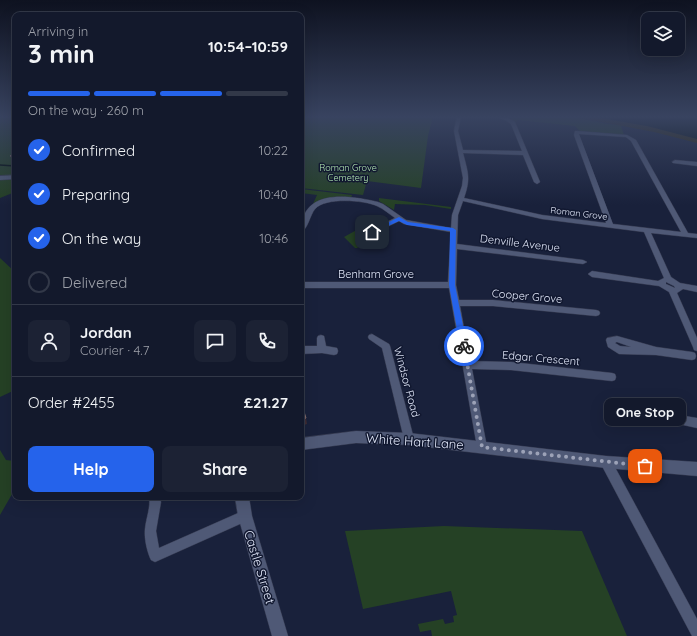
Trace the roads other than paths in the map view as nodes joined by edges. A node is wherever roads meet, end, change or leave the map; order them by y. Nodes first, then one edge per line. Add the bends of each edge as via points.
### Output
1 (459, 146) edge
2 (522, 146) edge
3 (580, 146) edge
4 (636, 146) edge
5 (460, 151) junction
6 (525, 153) junction
7 (675, 162) dead end
8 (697, 164) edge
9 (12, 177) edge
10 (0, 178) edge
11 (537, 182) dead end
12 (460, 199) junction
13 (399, 219) junction
14 (304, 224) edge
15 (610, 225) junction
16 (453, 230) junction
17 (647, 230) junction
18 (686, 235) junction
19 (697, 236) edge
20 (379, 238) dead end
21 (454, 246) junction
22 (583, 262) dead end
23 (592, 274) dead end
24 (665, 282) junction
25 (304, 285) edge
26 (452, 285) junction
27 (676, 289) junction
28 (697, 289) edge
29 (456, 302) junction
30 (596, 313) dead end
31 (372, 337) dead end
32 (321, 338) dead end
33 (322, 349) junction
34 (304, 350) edge
35 (334, 351) dead end
36 (656, 351) dead end
37 (696, 354) edge
38 (467, 365) junction
39 (612, 377) dead end
40 (670, 403) dead end
41 (663, 418) dead end
42 (676, 419) junction
43 (697, 423) edge
44 (409, 439) junction
45 (304, 444) edge
46 (482, 447) junction
47 (606, 462) junction
48 (697, 469) edge
49 (155, 500) edge
50 (242, 500) edge
51 (245, 516) junction
52 (697, 632) edge
53 (280, 636) edge

1 - 5 street
2 - 6 street
3 - 15 street
4 - 18 street
5 - 6 street
5 - 12 street via 466,178
6 - 11 street
7 - 8 street
9 - 10 street
12 - 15 street, Roman Grove via 524,214
12 - 16 street via 454,215
13 - 14 street via 376,203 336,199 324,200 314,205
13 - 16 street via 407,223
13 - 20 street via 370,230
15 - 17 street, Roman Grove
16 - 21 street
17 - 18 street, Roman Grove
17 - 24 street
18 - 19 street, Roman Grove
21 - 22 street, Denville Avenue
21 - 26 street
23 - 24 street
24 - 27 street via 665,288
25 - 26 street, Benham Grove
26 - 29 street
27 - 28 street
27 - 37 street
29 - 30 street, Cooper Grove
29 - 38 street
31 - 44 street, Windsor Road via 386,346
32 - 33 street
33 - 34 street
33 - 35 street
36 - 37 street
38 - 39 street, Edgar Crescent via 512,366
38 - 46 street
40 - 42 street
41 - 42 street
42 - 43 street
44 - 45 street, White Hart Lane via 356,437
44 - 46 street, White Hart Lane
46 - 47 street, White Hart Lane
47 - 48 street, White Hart Lane
47 - 52 street
49 - 51 street via 150,531 154,556
50 - 51 street, Castle Street
51 - 53 street, Castle Street

